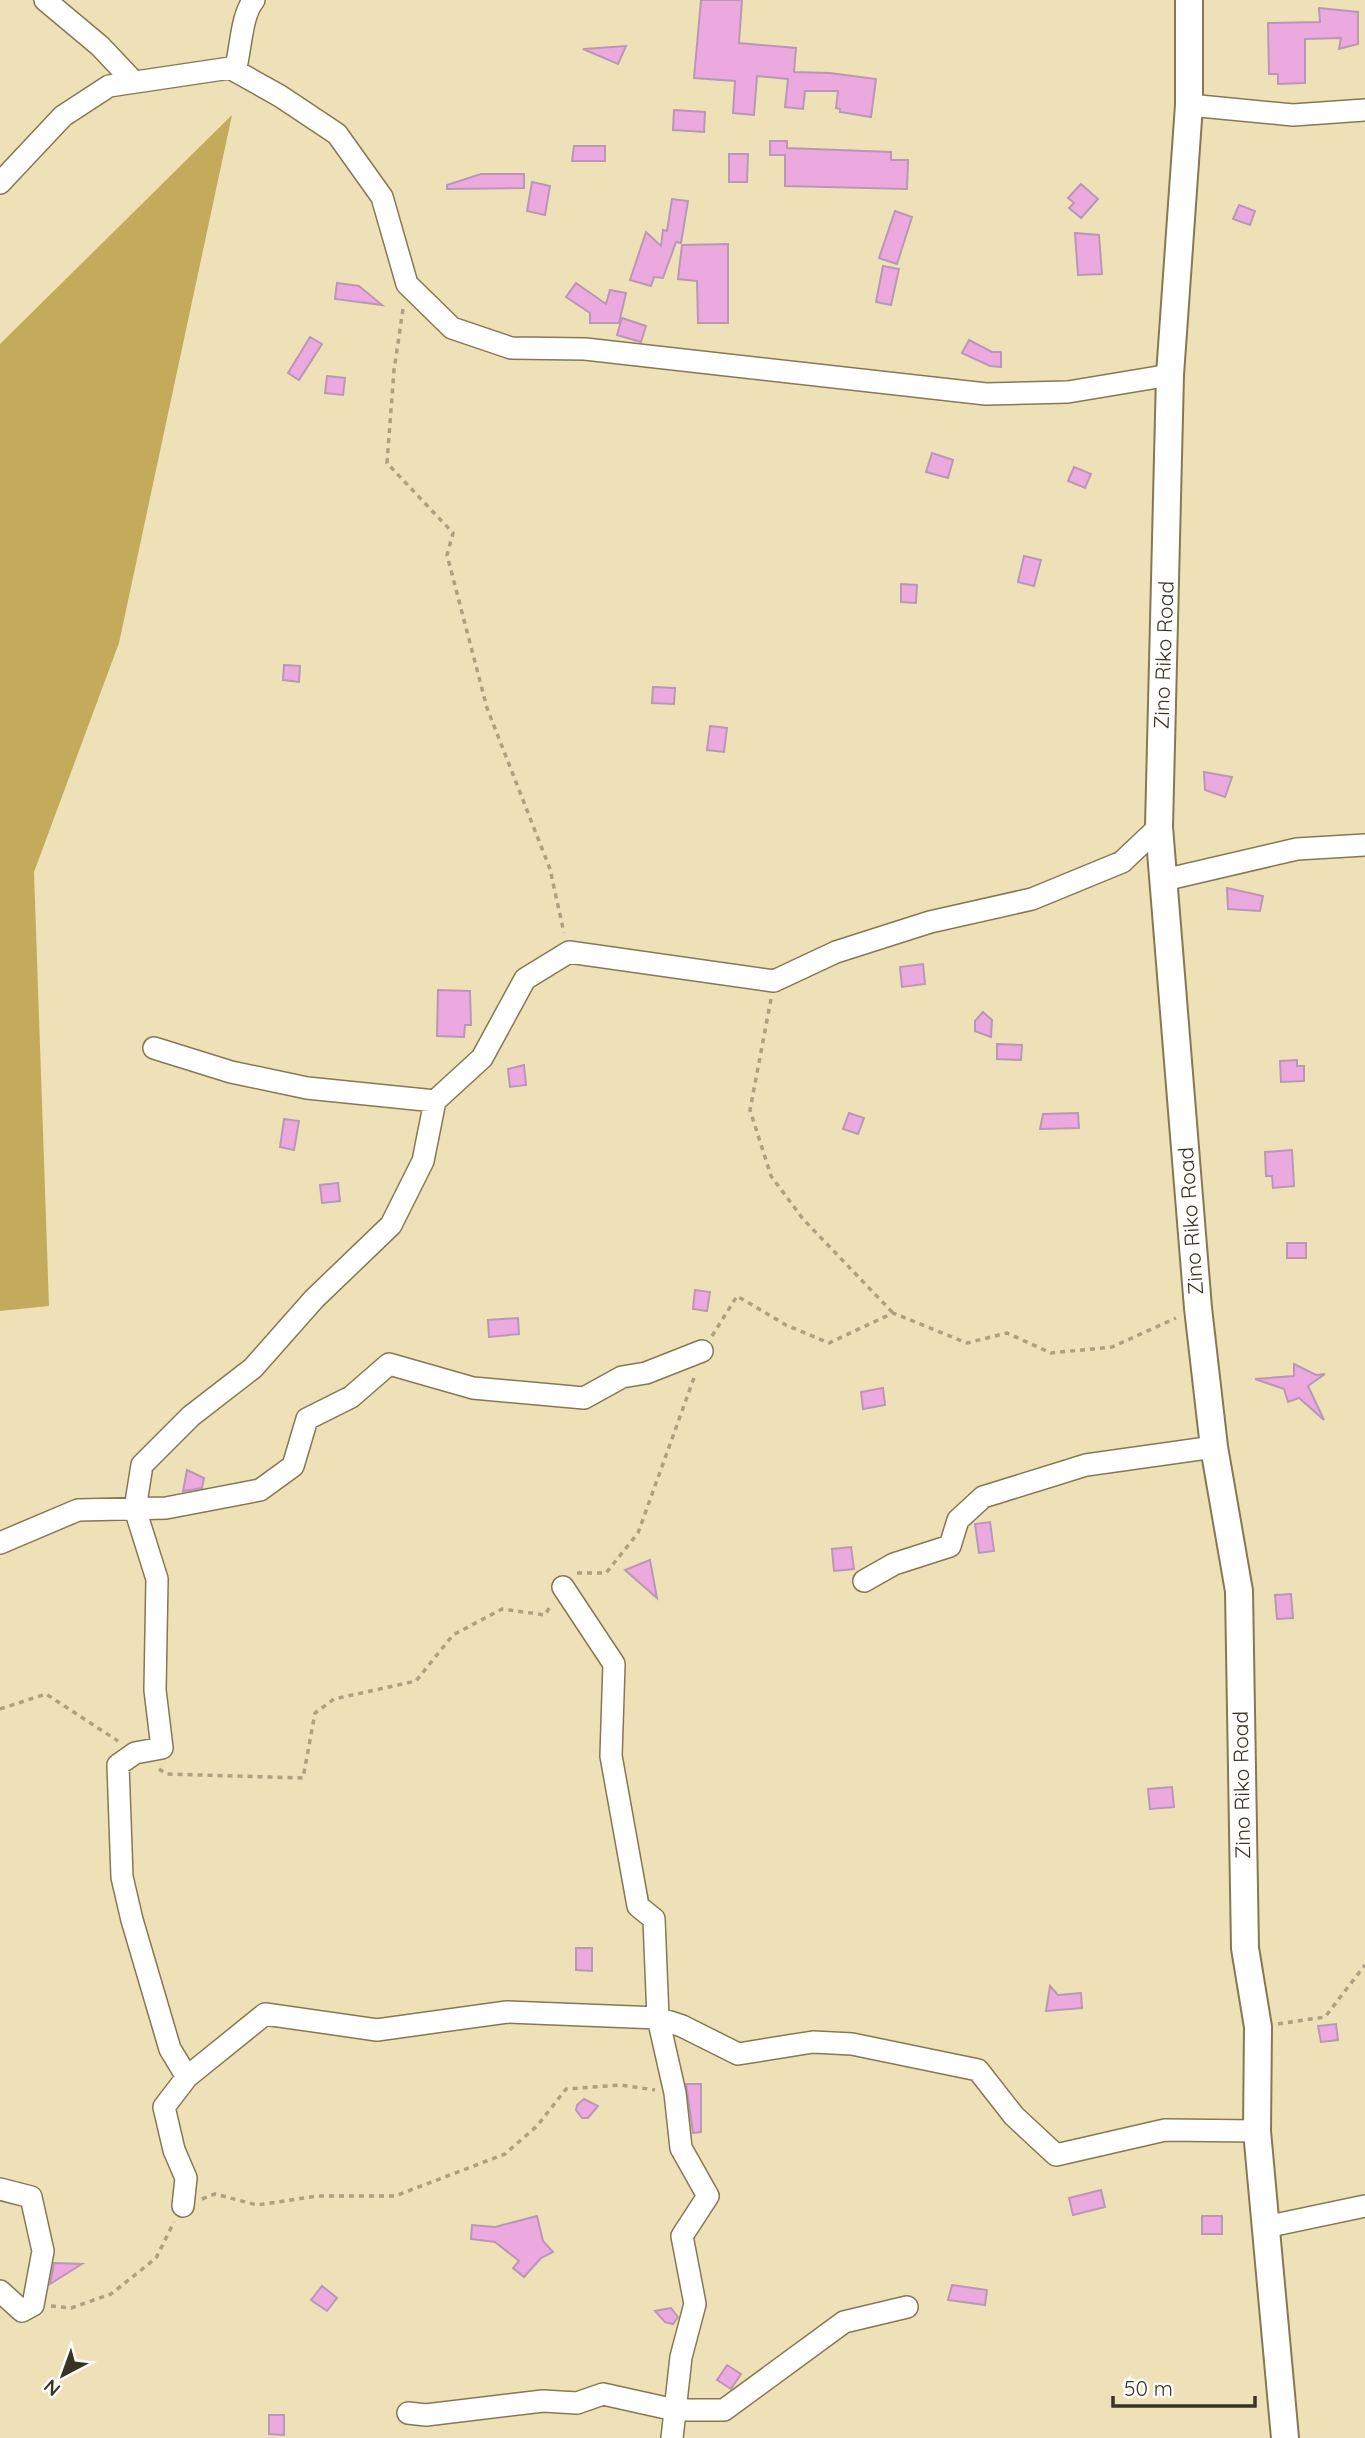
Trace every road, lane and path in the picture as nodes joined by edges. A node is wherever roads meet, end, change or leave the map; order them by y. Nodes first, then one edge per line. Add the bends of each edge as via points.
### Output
1 (45, 0) edge
2 (254, 0) edge
3 (1189, 0) edge
4 (236, 71) junction
5 (134, 82) junction
6 (1189, 105) junction
7 (1365, 110) edge
8 (0, 183) edge
9 (407, 284) junction
10 (1170, 375) junction
11 (1159, 827) junction
12 (1365, 845) edge
13 (1164, 880) junction
14 (569, 952) junction
15 (775, 981) junction
16 (154, 1048) dead end
17 (435, 1101) junction
18 (1198, 1308) junction
19 (893, 1312) junction
20 (702, 1351) junction
21 (1214, 1447) junction
22 (135, 1509) junction
23 (0, 1543) edge
24 (864, 1581) dead end
25 (563, 1587) junction
26 (0, 1709) edge
27 (135, 1753) junction
28 (1365, 1965) edge
29 (658, 2018) junction
30 (1258, 2027) junction
31 (187, 2077) junction
32 (675, 2094) junction
33 (1257, 2131) junction
34 (0, 2189) edge
35 (183, 2206) junction
36 (1365, 2206) edge
37 (1265, 2227) junction
38 (0, 2291) edge
39 (33, 2305) junction
40 (907, 2307) dead end
41 (675, 2410) junction
42 (408, 2413) dead end
43 (672, 2438) edge
44 (1285, 2438) edge

1 - 5 street
2 - 4 street via 244,13
3 - 6 street, Zino Riko Road
4 - 5 street via 230,68
4 - 9 street via 337,134 382,197
5 - 8 street via 109,86 63,116
6 - 7 street via 1293,115
6 - 10 street, Zino Riko Road
9 - 10 street via 452,328 511,348 585,349 986,394 1068,392
9 - 14 path via 387,463 453,533 447,555 487,708 550,869
10 - 11 street, Zino Riko Road
11 - 13 street, Zino Riko Road
11 - 15 street via 1122,862 1032,899 918,925 836,952
12 - 13 street via 1297,849
13 - 18 street, Zino Riko Road
14 - 15 street
14 - 17 street via 525,979 482,1058
15 - 19 path via 750,1110 771,1176 803,1219
16 - 17 street via 231,1072 307,1088
17 - 22 street via 423,1161 391,1225 314,1299 253,1368 191,1416 142,1465
18 - 19 path via 1112,1347 1051,1353 1007,1333 967,1343
18 - 21 street, Zino Riko Road
19 - 20 path via 829,1343 786,1325 737,1296
20 - 22 street via 646,1373 622,1377 584,1398 473,1388 388,1364 351,1397 307,1419 293,1466 260,1490 166,1508
20 - 25 path via 638,1533 606,1573 572,1573
21 - 24 street via 1086,1465 982,1497 958,1520 950,1546 894,1564
21 - 30 street, Zino Riko Road via 1239,1591 1245,1948
22 - 23 street via 78,1510
22 - 27 street via 157,1579 155,1690 162,1748
25 - 27 path via 545,1615 502,1609 453,1635 416,1681 334,1699 315,1713 303,1778 167,1774
25 - 29 street via 614,1664 611,1756 638,1906 654,1919
26 - 27 path via 46,1694
27 - 31 street via 118,1765 122,1877 170,2049
28 - 30 path via 1325,2017
29 - 31 street via 507,2012 377,2031 265,2014
29 - 32 street
29 - 33 street via 738,2054 813,2042 852,2044 978,2070 1014,2116 1056,2155 1165,2130
30 - 33 street, Zino Riko Road
31 - 35 street via 164,2107 186,2178
32 - 35 path via 621,2085 566,2089 537,2126 505,2154 395,2196 318,2196 257,2205 215,2194
32 - 41 street via 681,2148 708,2196 682,2236 695,2304 681,2357
33 - 37 street, Zino Riko Road
34 - 39 street via 31,2197 43,2251
35 - 39 path via 156,2258 111,2294 71,2308
36 - 37 street
37 - 44 street, Zino Riko Road
38 - 39 street via 22,2311
40 - 41 street via 844,2322 724,2410
41 - 42 street via 603,2394 577,2403 543,2401 426,2415
41 - 43 street

